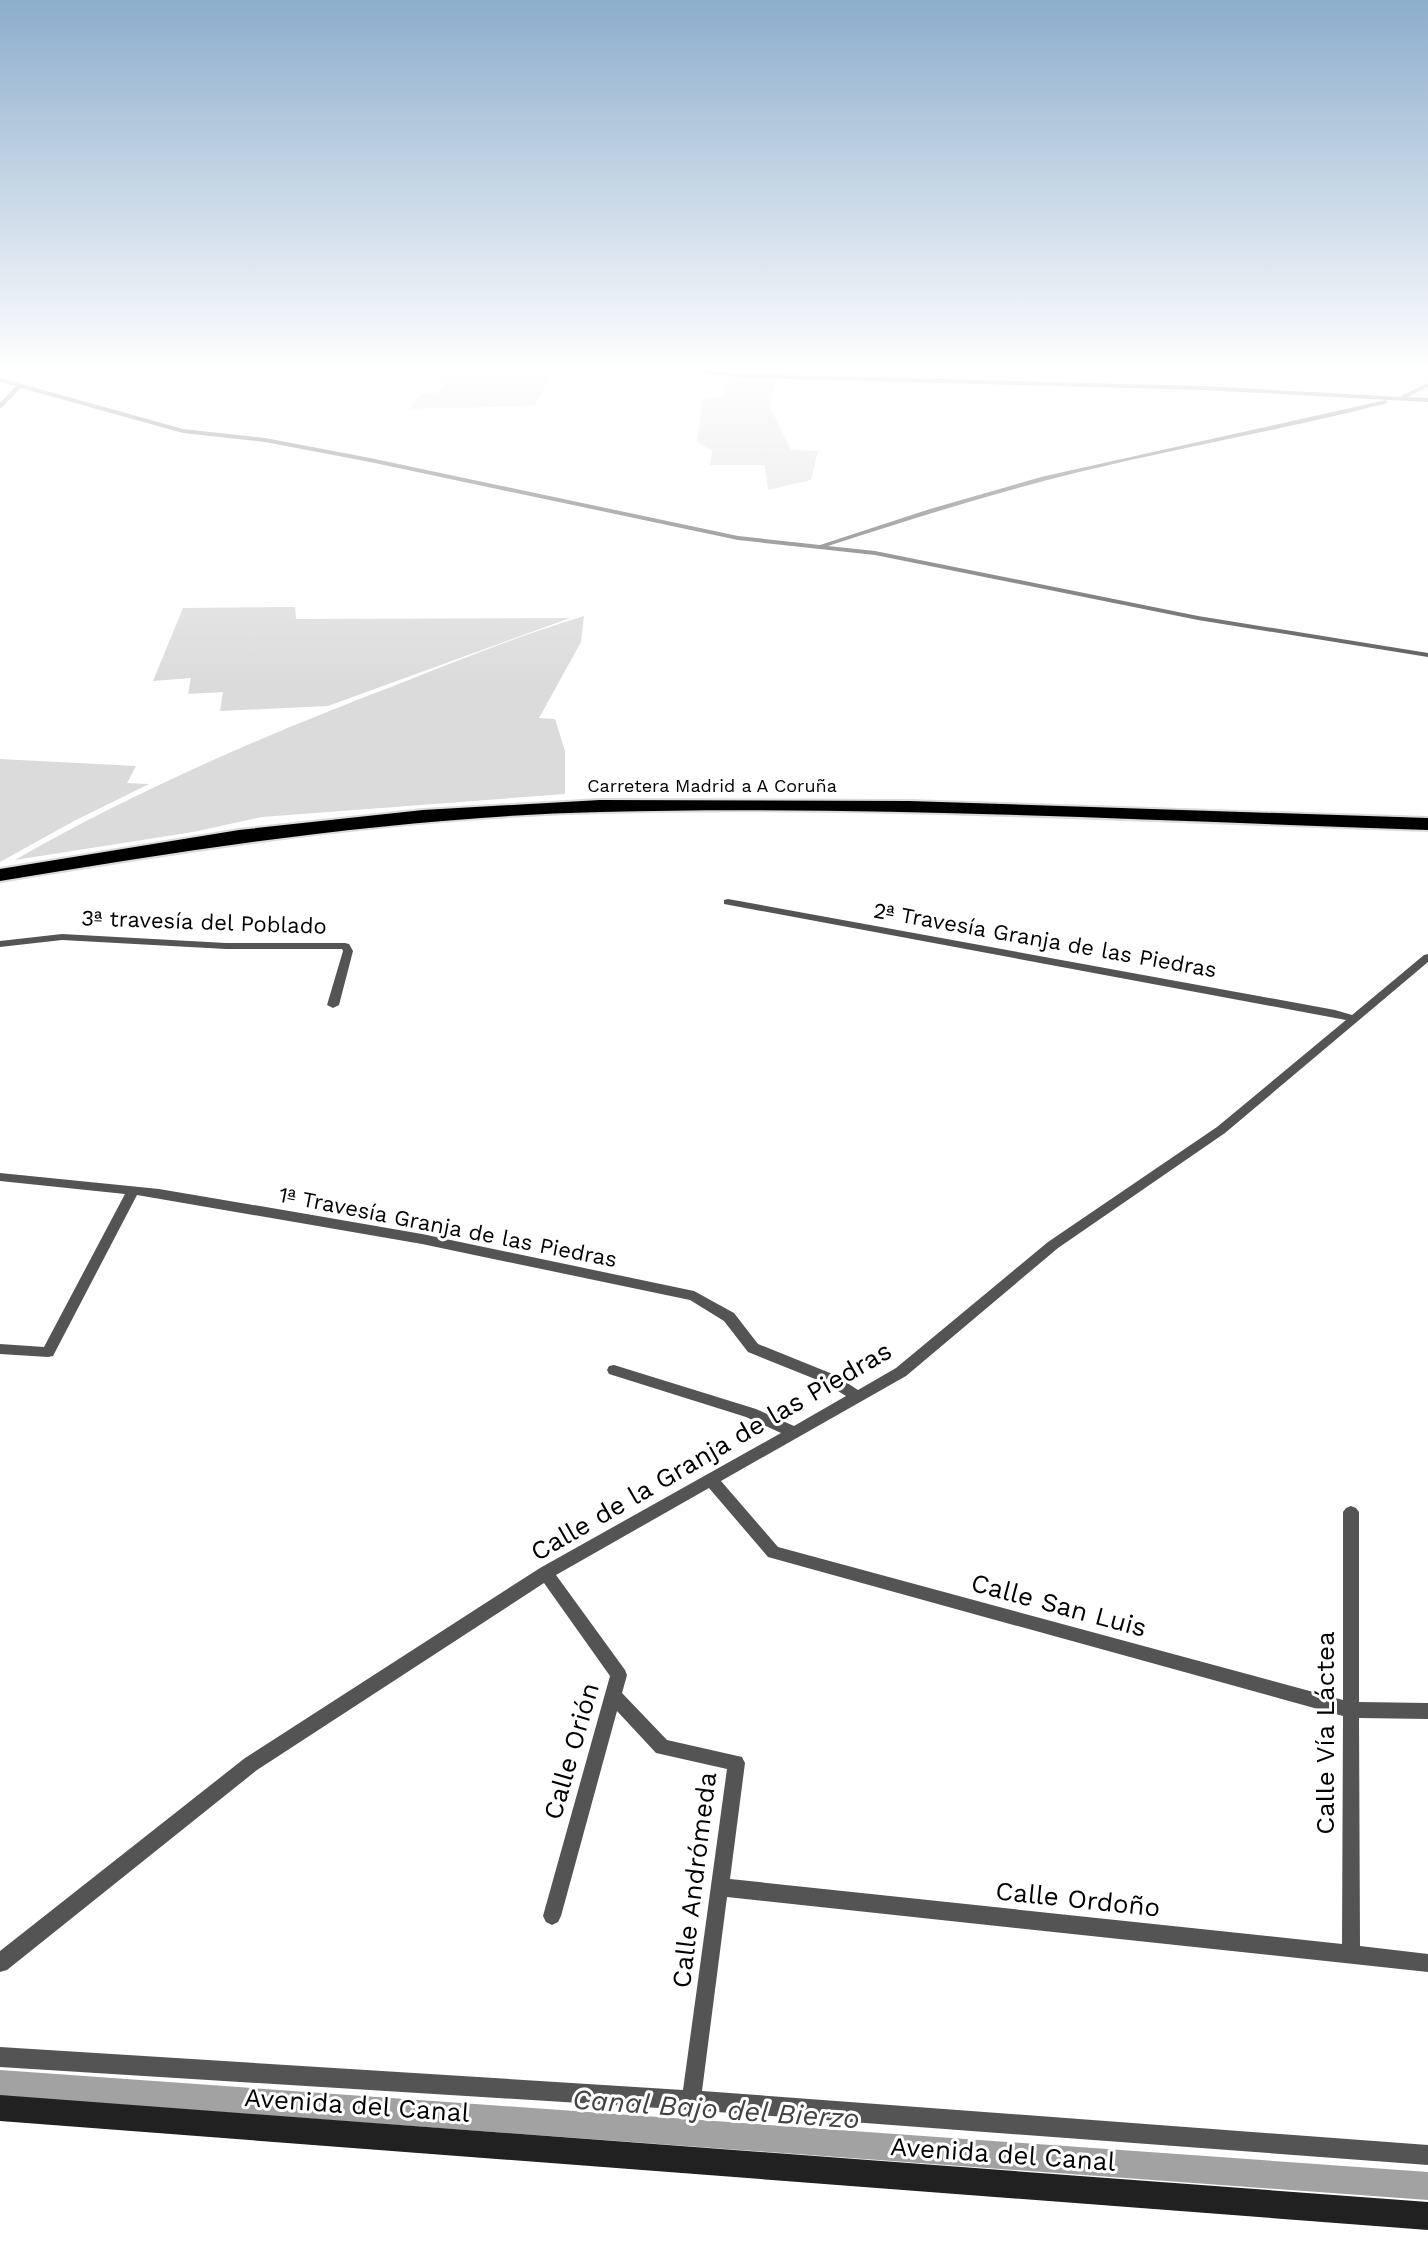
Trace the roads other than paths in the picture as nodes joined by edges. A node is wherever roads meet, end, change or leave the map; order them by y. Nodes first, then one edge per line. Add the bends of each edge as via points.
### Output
1 (437, 474) edge
2 (1062, 474) edge
3 (820, 547) junction
4 (1428, 655) edge
5 (1428, 824) edge
6 (0, 875) edge
7 (728, 902) dead end
8 (0, 944) edge
9 (1428, 957) edge
10 (333, 1005) dead end
11 (1355, 1019) junction
12 (0, 1177) edge
13 (133, 1191) junction
14 (0, 1349) edge
15 (614, 1370) dead end
16 (857, 1396) junction
17 (794, 1432) junction
18 (710, 1479) junction
19 (1351, 1512) dead end
20 (546, 1573) junction
21 (614, 1696) junction
22 (1350, 1710) junction
23 (1428, 1711) edge
24 (721, 1887) junction
25 (552, 1916) dead end
26 (1351, 1954) junction
27 (0, 1963) edge
28 (1428, 1963) edge
29 (0, 2057) edge
30 (691, 2100) junction
31 (0, 2108) edge
32 (1428, 2155) edge
33 (1428, 2216) edge

1 - 3 street via 738,538
2 - 3 street
3 - 4 street
5 - 6 highway, Carretera Madrid a A Coruña via 909,807 600,806 423,816 254,835
7 - 11 street, 2ª Travesía Granja de las Piedras
8 - 10 street, 3ª travesía del Poblado via 62,937 345,946
9 - 11 street, Calle de la Granja de las Piedras
11 - 16 street, Calle de la Granja de las Piedras via 1221,1130 1053,1245 901,1372
12 - 13 street, 1ª Travesía Granja de las Piedras
13 - 14 street via 48,1352
13 - 16 street, 1ª Travesía Granja de las Piedras via 422,1239 694,1296 729,1317 753,1348 830,1379
15 - 17 street
16 - 17 street, Calle de la Granja de las Piedras
17 - 18 street, Calle de la Granja de las Piedras
18 - 20 street, Calle de la Granja de las Piedras
18 - 22 street, Calle San Luis via 773,1552
19 - 22 street, Calle Vía Láctea
20 - 21 street, Calle Orión via 619,1675
20 - 27 street, Calle de la Granja de las Piedras via 251,1764
21 - 24 street, Calle Andrómeda via 662,1747 736,1763
21 - 25 street, Calle Orión
22 - 23 street, Calle San Luis
22 - 26 street, Calle Vía Láctea
24 - 26 street, Calle Ordoño
24 - 30 street, Calle Andrómeda
26 - 28 street, Calle Ordoño
29 - 30 street, Avenida del Canal
30 - 32 street, Avenida del Canal
31 - 33 street, Avenida del Canal

